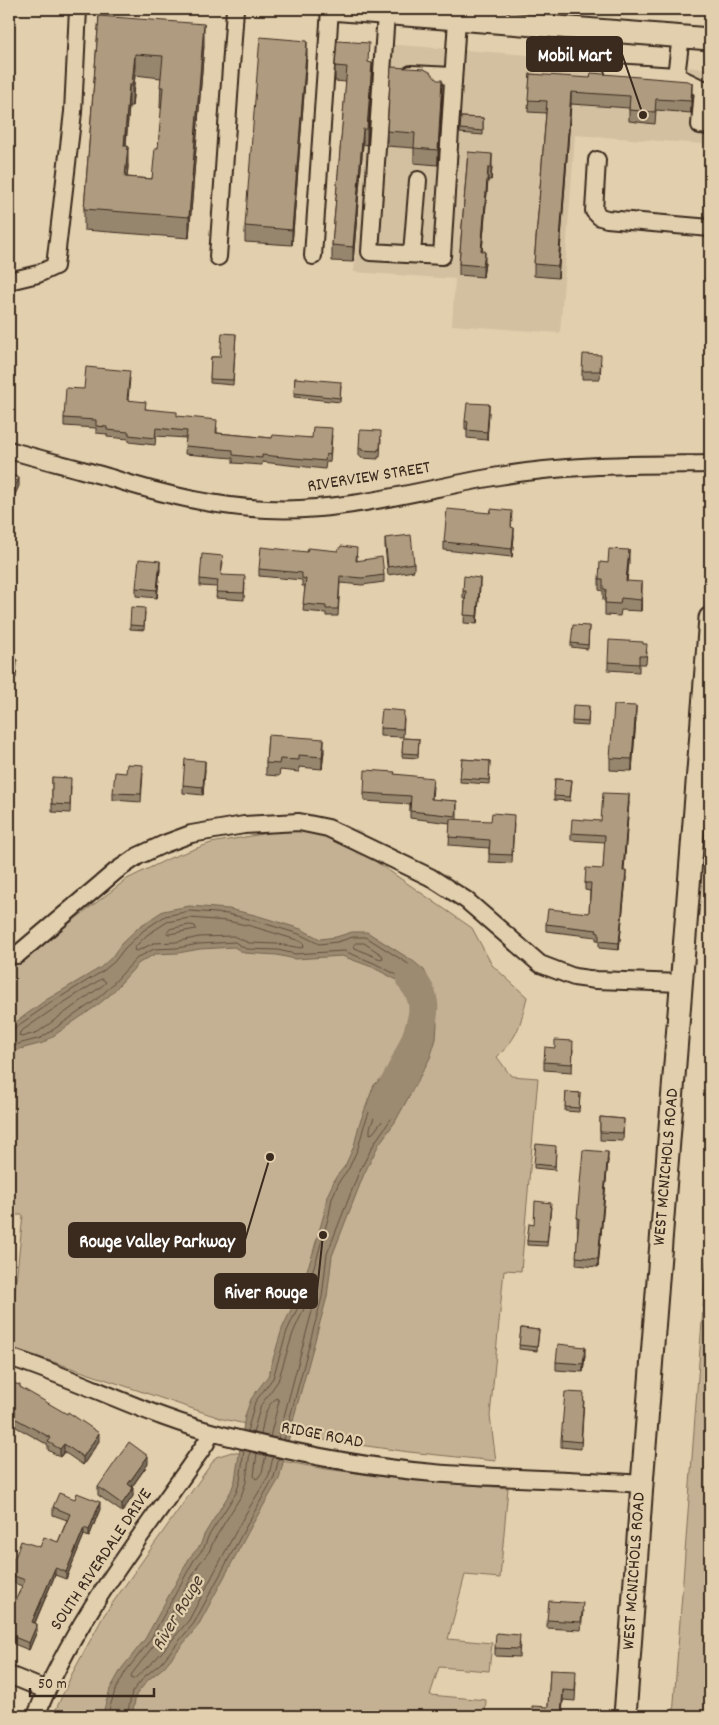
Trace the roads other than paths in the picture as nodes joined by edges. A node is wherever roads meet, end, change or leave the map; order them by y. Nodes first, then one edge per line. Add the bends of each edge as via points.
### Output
1 (78, 9) edge
2 (235, 9) edge
3 (330, 9) edge
4 (386, 13) junction
5 (457, 18) junction
6 (603, 29) junction
7 (681, 36) junction
8 (710, 39) edge
9 (382, 72) junction
10 (453, 76) junction
11 (676, 76) junction
12 (707, 89) edge
13 (710, 126) edge
14 (597, 160) dead end
15 (418, 180) dead end
16 (710, 228) edge
17 (412, 254) junction
18 (313, 256) dead end
19 (218, 257) dead end
20 (9, 280) edge
21 (9, 450) edge
22 (710, 464) edge
23 (710, 618) edge
24 (17, 955) dead end
25 (682, 983) junction
26 (9, 1357) edge
27 (217, 1434) junction
28 (642, 1484) junction
29 (9, 1675) edge
30 (46, 1690) junction
31 (36, 1716) edge
32 (625, 1716) edge

1 - 20 street via 73,112 55,266 38,274
2 - 19 street
3 - 4 main road
3 - 18 street
4 - 5 main road
4 - 9 street
5 - 6 main road
5 - 10 street
6 - 7 main road
6 - 11 street via 614,72
7 - 8 main road
7 - 11 street
9 - 10 street
9 - 17 street via 370,252
10 - 17 street via 442,256
11 - 12 street
12 - 13 street via 700,125
14 - 16 street via 594,212 600,217
15 - 17 street
21 - 22 street, RIVERVIEW STREET via 164,494 265,509 297,510 349,505 558,468
23 - 25 main road, WEST MCNICHOLS ROAD
24 - 25 street via 138,856 191,834 244,825 298,822 328,828 430,877 466,900 540,964 554,970 596,980
25 - 28 main road, WEST MCNICHOLS ROAD
26 - 27 street, RIDGE ROAD via 132,1406
27 - 28 street, RIDGE ROAD via 352,1463 432,1473
27 - 30 street, SOUTH RIVERDALE DRIVE via 198,1455 131,1550 71,1640
28 - 32 main road, WEST MCNICHOLS ROAD
29 - 30 street
30 - 31 street, SOUTH RIVERDALE DRIVE

